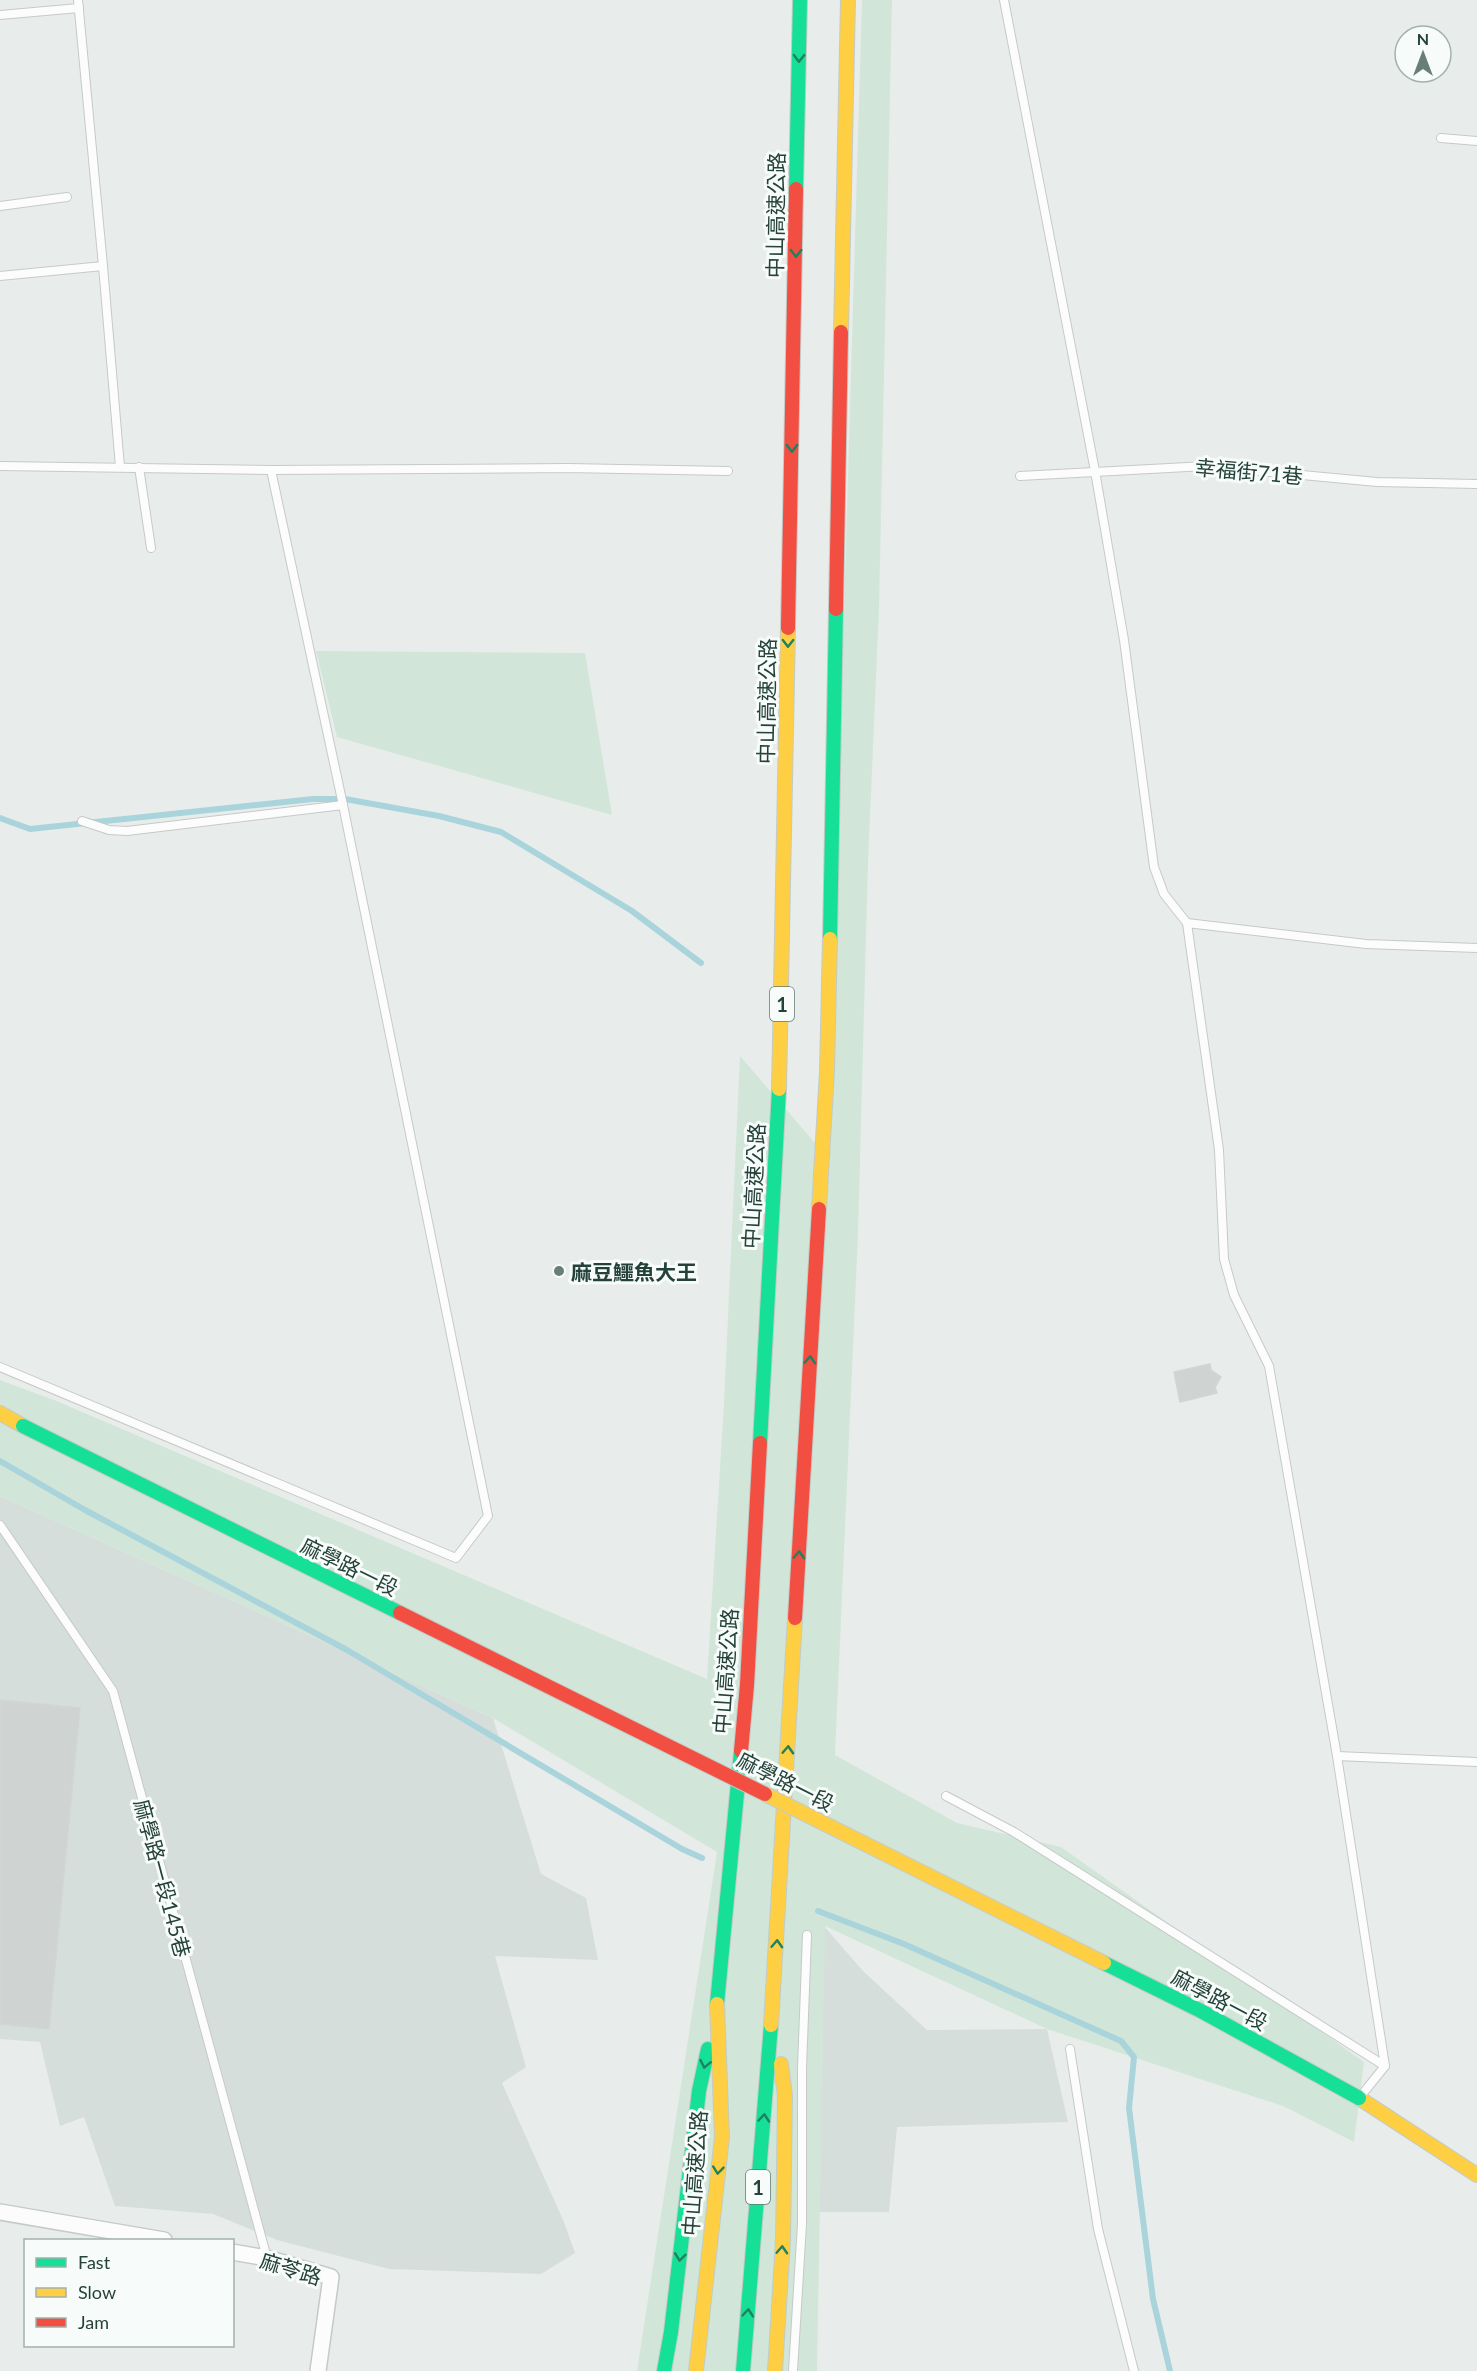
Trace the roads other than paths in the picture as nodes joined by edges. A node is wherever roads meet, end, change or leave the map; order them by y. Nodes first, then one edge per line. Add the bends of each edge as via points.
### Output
1 (800, 0) edge
2 (848, 0) edge
3 (1004, 0) edge
4 (78, 4) edge
5 (0, 15) edge
6 (1441, 138) dead end
7 (1477, 141) edge
8 (67, 198) dead end
9 (0, 206) edge
10 (103, 266) junction
11 (0, 276) edge
12 (0, 466) edge
13 (120, 467) junction
14 (139, 467) junction
15 (271, 470) junction
16 (728, 471) dead end
17 (1095, 471) junction
18 (1020, 476) dead end
19 (1477, 484) edge
20 (152, 548) dead end
21 (343, 805) junction
22 (82, 821) dead end
23 (1187, 923) junction
24 (1477, 948) edge
25 (0, 1367) edge
26 (0, 1413) edge
27 (0, 1525) edge
28 (1337, 1756) junction
29 (1477, 1762) edge
30 (946, 1796) dead end
31 (807, 1935) dead end
32 (773, 2003) junction
33 (717, 2006) junction
34 (1070, 2049) dead end
35 (1385, 2066) junction
36 (1359, 2098) junction
37 (1477, 2175) edge
38 (0, 2212) edge
39 (153, 2239) edge
40 (234, 2252) edge
41 (267, 2258) junction
42 (318, 2371) edge
43 (664, 2371) edge
44 (696, 2371) edge
45 (743, 2371) edge
46 (775, 2371) edge
47 (794, 2371) edge
48 (1134, 2371) edge

1 -> 33 main road, 中山高速公路 / 1 via 780,1075 747,1685
32 -> 2 main road, 1 via 827,1071
3 - 17 lane
4 - 5 lane
4 - 10 lane
6 - 7 lane
8 - 9 lane
10 - 11 lane
10 - 13 lane
12 - 13 lane
13 - 14 lane
14 - 15 lane
14 - 20 lane
15 - 16 lane
15 - 21 lane
17 - 18 lane, 幸福街71巷
17 - 19 lane, 幸福街71巷 via 1206,466 1367,481
17 - 23 lane via 1124,640 1154,867 1164,894
21 - 22 lane via 127,831 108,830
21 - 25 lane via 488,1516 456,1558
23 - 24 lane via 1366,944
23 - 28 lane via 1219,1150 1224,1259 1234,1295 1269,1366
26 - 36 main road, 麻學路一段, bridge via 1201,2011
27 - 41 lane, 麻學路一段145巷 via 113,1691
28 - 29 lane
28 - 35 lane
30 - 35 lane via 1014,1832
31 - 47 lane via 802,2224
45 -> 32 main road, 1
46 -> 32 main road via 783,2240 785,2096
33 -> 43 main road via 699,2091
33 -> 44 main road, 中山高速公路 / 1 via 722,2137
34 - 48 lane via 1098,2229
35 - 36 lane
36 - 37 main road, 麻學路一段
38 - 39 street
40 - 41 street, 麻苓路
41 - 42 street, 麻苓路 via 331,2277

